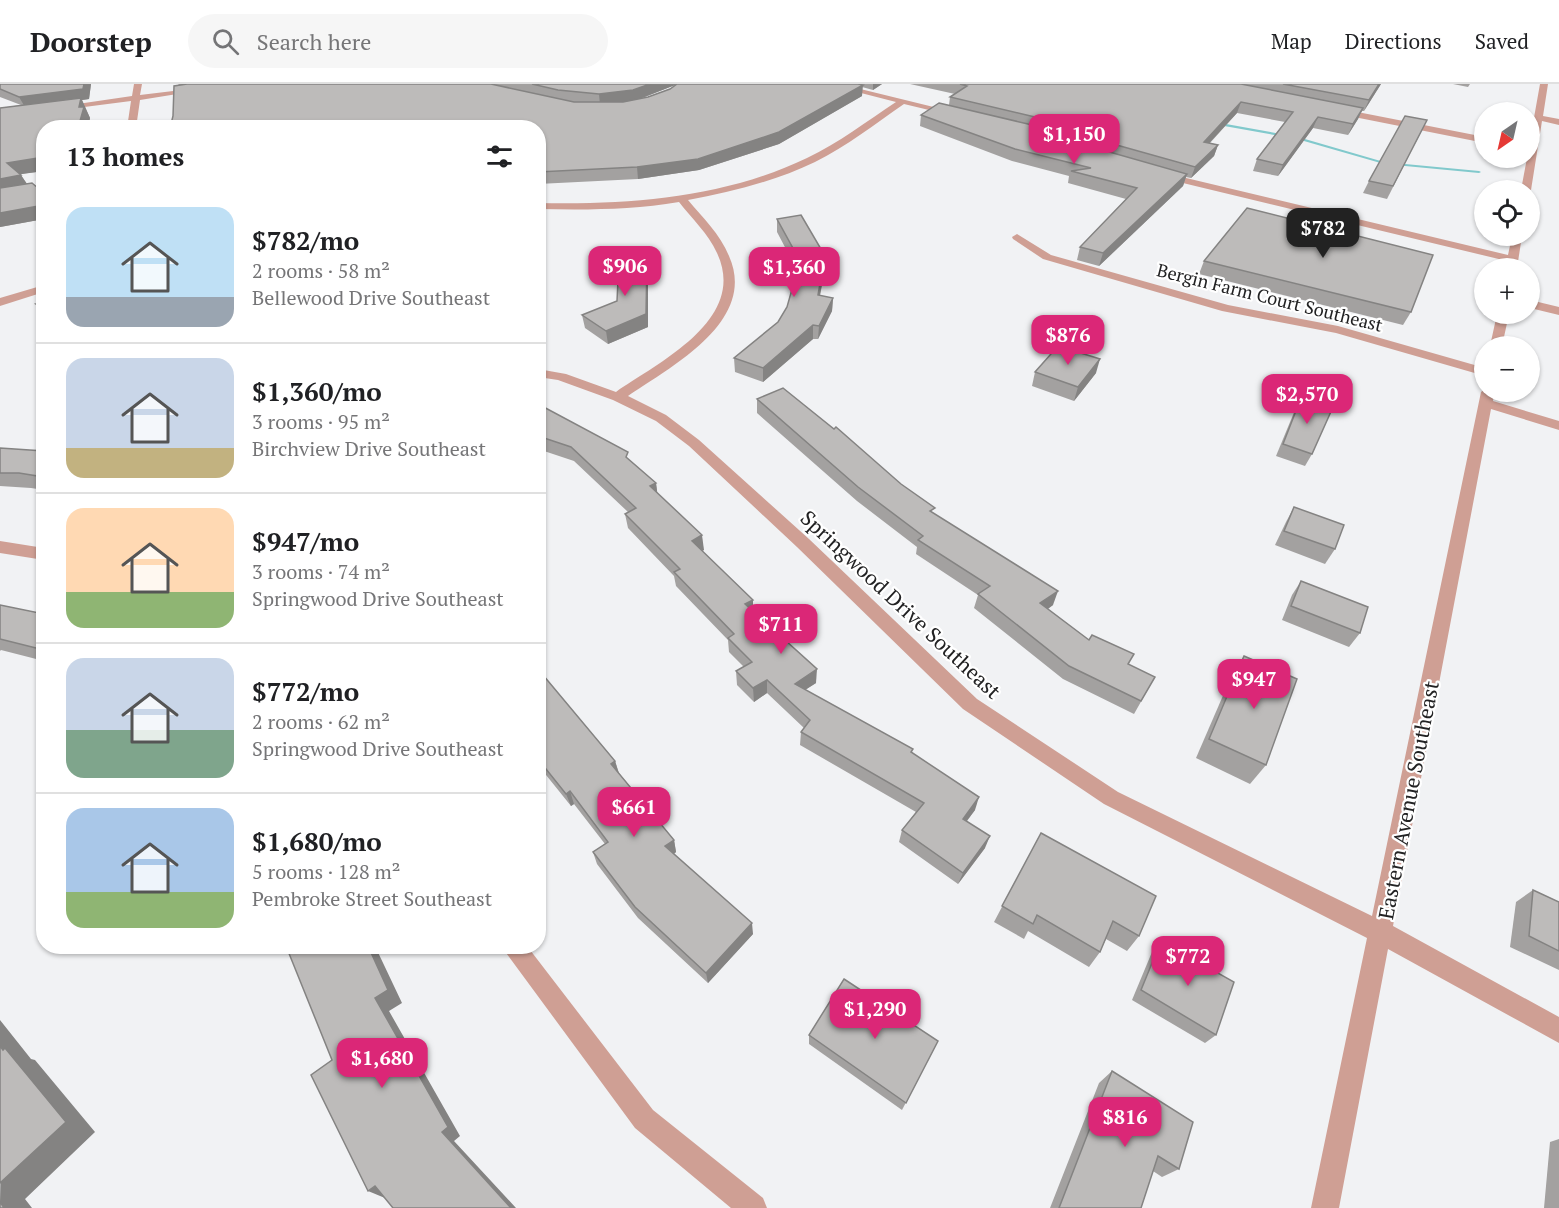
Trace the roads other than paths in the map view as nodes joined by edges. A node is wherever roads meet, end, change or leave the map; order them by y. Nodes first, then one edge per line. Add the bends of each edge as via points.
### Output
1 (138, 84) edge
2 (830, 84) edge
3 (1544, 84) edge
4 (204, 89) edge
5 (134, 98) junction
6 (903, 101) junction
7 (1540, 107) edge
8 (55, 108) edge
9 (1330, 109) edge
10 (968, 117) edge
11 (1540, 118) edge
12 (132, 120) edge
13 (1559, 122) edge
14 (1474, 138) edge
15 (1155, 173) edge
16 (36, 191) edge
17 (0, 197) edge
18 (681, 198) junction
19 (546, 206) edge
20 (1017, 237) dead end
21 (1488, 258) edge
22 (36, 291) edge
23 (0, 302) edge
24 (1540, 306) edge
25 (1559, 311) edge
26 (1474, 369) edge
27 (546, 374) edge
28 (618, 397) junction
29 (1485, 402) edge
30 (1499, 402) edge
31 (1559, 426) edge
32 (0, 547) edge
33 (36, 553) edge
34 (1382, 933) junction
35 (518, 954) edge
36 (1559, 1030) edge
37 (753, 1208) edge
38 (1325, 1208) edge

1 - 5 street
2 - 6 street
3 - 7 street
4 - 5 street
5 - 8 street
5 - 12 street
6 - 10 street
6 - 18 street via 800,165
9 - 14 street
11 - 13 street
15 - 21 street
16 - 17 street
18 - 19 street via 618,205
18 - 28 street via 720,247 731,286 726,304 684,349
20 - 26 street, Bergin Farm Court Southeast via 1047,257 1226,308 1338,330
22 - 23 street
24 - 25 street
27 - 28 street, Springwood Drive Southeast
28 - 34 street, Springwood Drive Southeast via 661,418 693,443 970,704 1112,798
29 - 34 street, Eastern Avenue Southeast
30 - 31 street
32 - 33 street
34 - 36 street, Springwood Drive Southeast
34 - 38 street, Eastern Avenue Southeast
35 - 37 street via 644,1119

